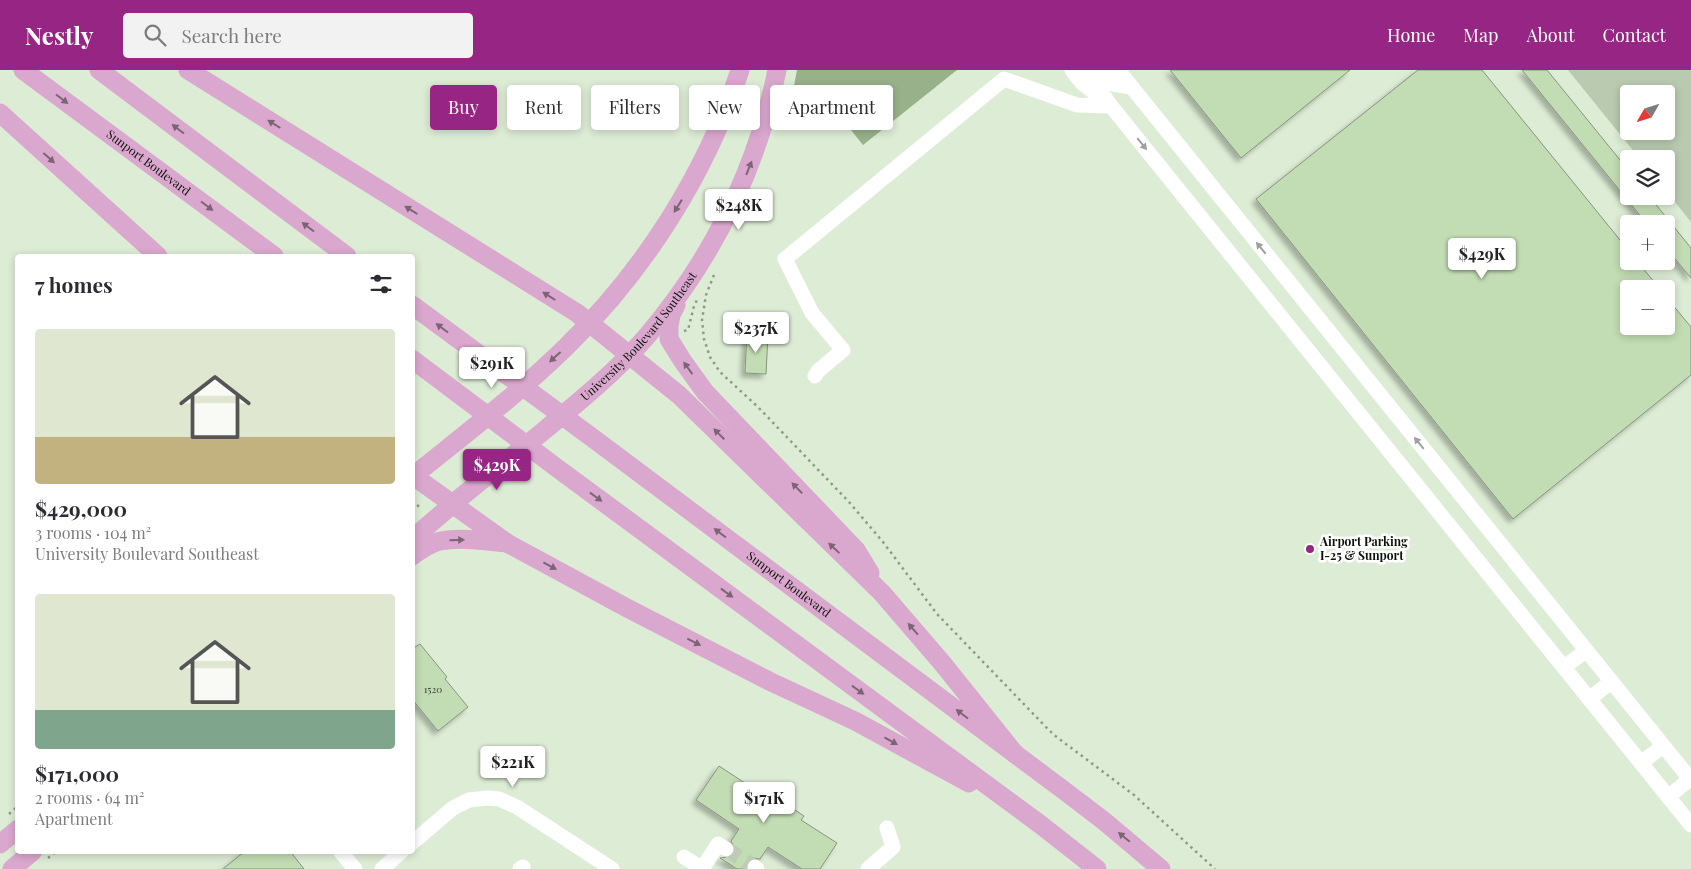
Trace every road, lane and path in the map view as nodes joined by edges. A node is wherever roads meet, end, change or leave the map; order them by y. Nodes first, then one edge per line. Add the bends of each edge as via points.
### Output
1 (23, 70) edge
2 (99, 70) edge
3 (188, 70) edge
4 (740, 70) edge
5 (777, 70) edge
6 (1072, 70) edge
7 (1086, 70) edge
8 (1102, 70) edge
9 (1118, 70) edge
10 (1128, 70) edge
11 (1135, 70) edge
12 (1131, 87) junction
13 (1111, 106) junction
14 (0, 114) edge
15 (1249, 233) junction
16 (1228, 250) junction
17 (156, 254) edge
18 (271, 254) edge
19 (344, 254) edge
20 (1275, 265) junction
21 (715, 271) dead end
22 (688, 282) junction
23 (1254, 283) junction
24 (1302, 298) junction
25 (415, 307) edge
26 (1280, 316) junction
27 (590, 323) junction
28 (1328, 330) junction
29 (1305, 346) junction
30 (629, 355) junction
31 (415, 361) edge
32 (1354, 362) junction
33 (815, 376) dead end
34 (1332, 380) junction
35 (1378, 393) junction
36 (1357, 411) junction
37 (1406, 427) junction
38 (1384, 444) junction
39 (1431, 458) junction
40 (415, 474) edge
41 (1410, 476) junction
42 (415, 477) edge
43 (1458, 491) junction
44 (453, 504) junction
45 (1436, 508) junction
46 (1482, 521) junction
47 (415, 536) edge
48 (1461, 539) junction
49 (507, 542) junction
50 (1507, 552) junction
51 (415, 554) edge
52 (1486, 571) junction
53 (1535, 588) junction
54 (882, 593) junction
55 (1514, 605) junction
56 (1560, 619) junction
57 (1539, 636) junction
58 (1586, 651) junction
59 (1564, 667) junction
60 (1611, 682) junction
61 (1589, 699) junction
62 (1638, 715) junction
63 (1616, 732) junction
64 (1663, 746) junction
65 (1015, 754) junction
66 (1641, 763) junction
67 (1690, 780) edge
68 (1668, 797) junction
69 (1041, 825) junction
70 (1691, 825) edge
71 (887, 828) dead end
72 (15, 832) edge
73 (415, 840) edge
74 (0, 844) edge
75 (726, 849) dead end
76 (30, 854) edge
77 (342, 854) edge
78 (399, 854) edge
79 (684, 857) dead end
80 (12, 869) edge
81 (355, 869) edge
82 (382, 869) edge
83 (612, 869) edge
84 (702, 869) edge
85 (868, 869) edge
86 (1097, 869) edge
87 (1160, 869) edge
88 (1215, 869) edge

1 -> 18 main road, Sunport Boulevard
19 -> 2 main road
27 -> 3 main road
4 -> 27 main road via 713,139 681,201 640,263
22 -> 5 main road, University Boulevard Southeast via 739,192 764,125
6 - 13 street via 1081,82
7 - 13 street
8 - 12 street via 1113,84
9 - 12 street
10 - 12 street
11 - 12 street
12 - 15 street
13 -> 16 street
13 - 33 street via 1077,105 1004,79 785,259 812,313 844,350
14 -> 17 main road
15 - 16 street
20 -> 15 street
16 - 23 street
20 - 23 street
20 - 24 street
21 - 88 path via 706,295 702,320 710,357 720,372 849,502 942,620 1044,725 1134,795
22 - 30 main road, University Boulevard Southeast
54 -> 22 main road via 856,550 705,392 682,360 670,340 669,326
23 - 26 street
24 - 26 street
24 - 28 street
65 -> 25 main road, Sunport Boulevard
26 - 29 street
27 - 30 main road
27 -> 40 main road via 539,372
28 - 29 street
28 - 32 street
29 - 34 street
30 - 44 main road, University Boulevard Southeast via 573,407
54 -> 30 main road via 679,395
31 -> 69 main road
32 - 34 street
32 - 35 street
34 - 36 street
35 - 36 street
35 - 37 street
36 - 38 street
37 - 38 street
39 -> 37 street
38 - 41 street
39 - 41 street
39 - 43 street
41 - 45 street
42 - 44 main road
43 - 45 street
43 - 46 street
44 - 47 main road, University Boulevard Southeast
44 - 49 main road
45 - 48 street
46 - 48 street
46 - 50 street
48 - 52 street
51 -> 49 main road via 439,541
49 -> 69 main road via 627,608 855,721
50 - 52 street
50 - 53 street
52 - 55 street
53 - 55 street
53 - 56 street
65 -> 54 main road
55 - 57 street
56 - 57 street
56 - 58 street
57 - 59 street
58 - 59 street
58 - 60 street
59 - 61 street
60 - 61 street
60 - 62 street
61 - 63 street
62 - 63 street
62 - 64 street
63 - 66 street
64 - 66 street
64 - 67 street
87 -> 65 main road, Sunport Boulevard via 1104,821
66 - 68 street
67 - 68 street
68 - 70 street
69 - 86 main road
71 - 85 street via 894,847
72 - 74 main road
73 - 83 street via 461,803 478,798 499,799 517,807
75 - 84 street via 718,844
76 - 80 main road
77 - 81 street
78 - 82 street
79 - 84 street

